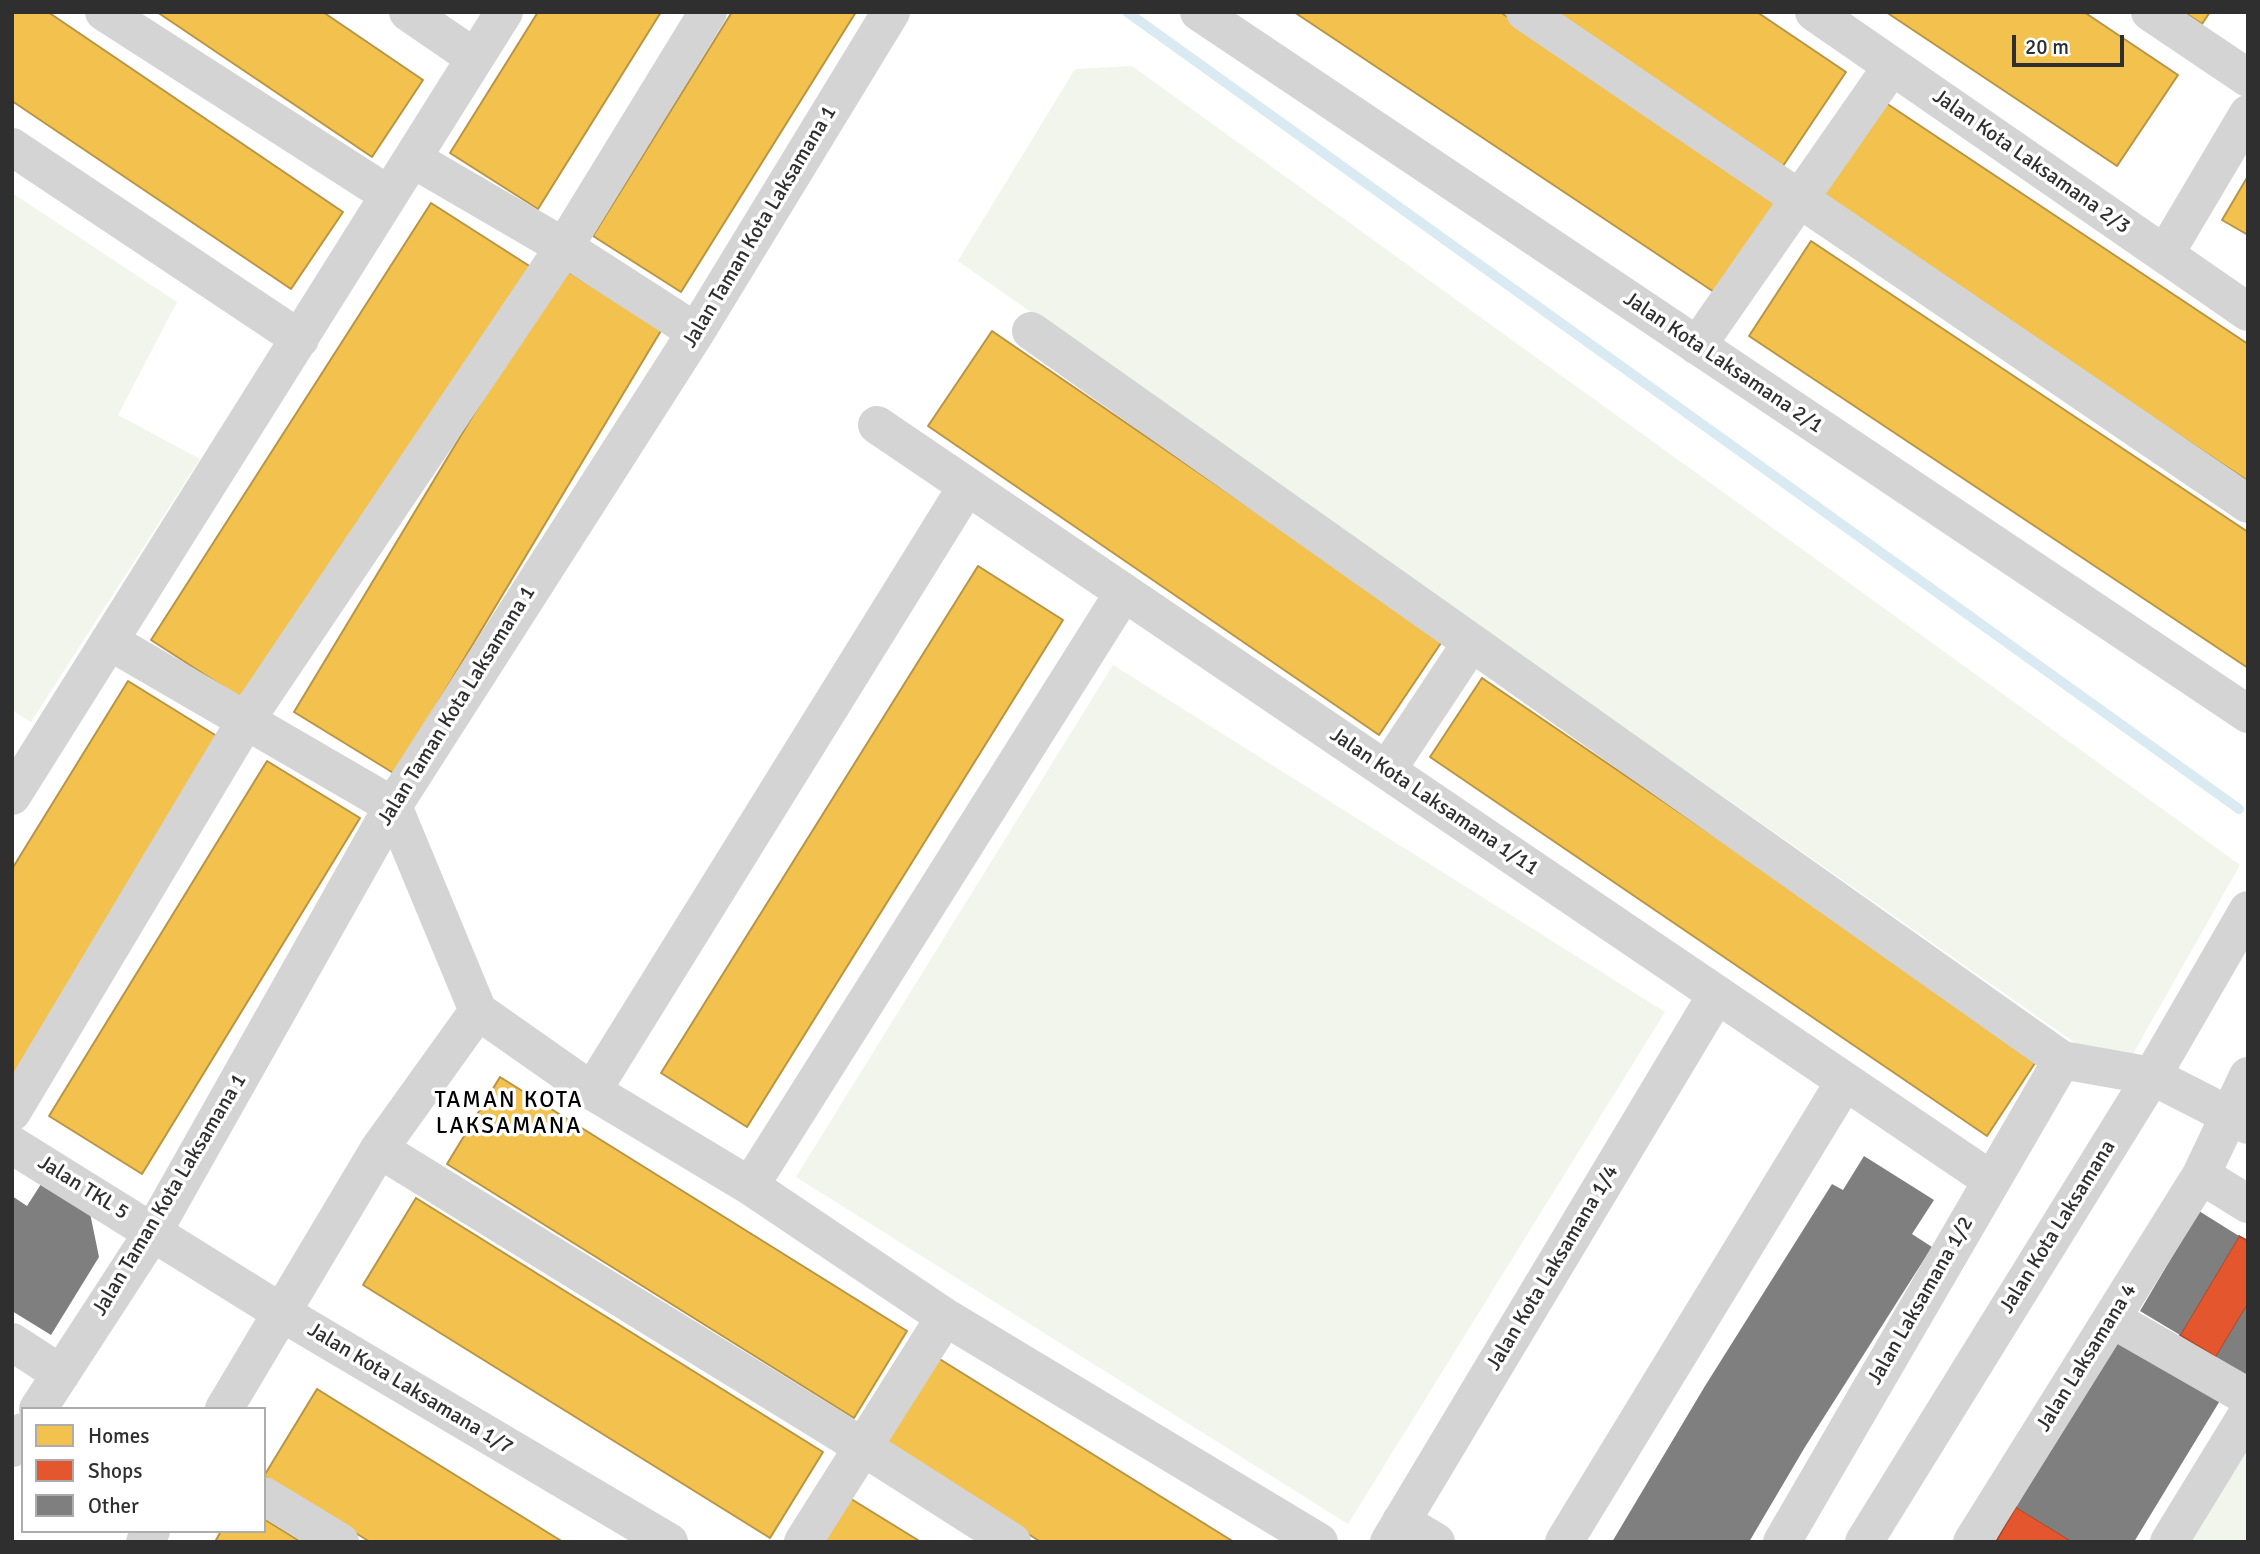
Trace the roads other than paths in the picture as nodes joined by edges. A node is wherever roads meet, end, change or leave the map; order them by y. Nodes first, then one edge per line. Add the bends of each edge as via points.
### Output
1 (104, 12) edge
2 (408, 12) edge
3 (504, 12) edge
4 (708, 12) edge
5 (891, 12) edge
6 (1199, 12) edge
7 (1525, 12) edge
8 (1814, 12) edge
9 (2150, 12) edge
10 (475, 58) junction
11 (1892, 66) junction
12 (2248, 78) edge
13 (2248, 114) edge
14 (12, 147) edge
15 (412, 159) junction
16 (389, 195) junction
17 (1800, 199) junction
18 (564, 247) junction
19 (2165, 254) junction
20 (2248, 312) edge
21 (1031, 331) dead end
22 (696, 332) junction
23 (299, 338) junction
24 (1697, 346) junction
25 (877, 425) dead end
26 (968, 486) junction
27 (2248, 504) edge
28 (1124, 592) junction
29 (109, 641) junction
30 (1471, 643) junction
31 (2248, 714) edge
32 (246, 720) junction
33 (23, 756) edge
34 (1387, 770) junction
35 (12, 796) edge
36 (393, 806) junction
37 (2248, 909) edge
38 (1717, 994) junction
39 (478, 1011) junction
40 (2062, 1060) junction
41 (2152, 1076) junction
42 (2248, 1076) edge
43 (1845, 1081) junction
44 (592, 1091) junction
45 (12, 1112) edge
46 (2238, 1119) edge
47 (12, 1145) edge
48 (379, 1149) junction
49 (2201, 1175) junction
50 (1991, 1180) junction
51 (750, 1186) junction
52 (2248, 1204) edge
53 (153, 1232) junction
54 (282, 1313) junction
55 (945, 1317) junction
56 (2112, 1319) junction
57 (12, 1342) edge
58 (61, 1374) junction
59 (2248, 1396) edge
60 (39, 1407) edge
61 (225, 1407) edge
62 (2248, 1413) edge
63 (863, 1447) junction
64 (266, 1497) edge
65 (1395, 1531) edge
66 (340, 1542) edge
67 (669, 1542) edge
68 (803, 1542) edge
69 (1012, 1542) edge
70 (1318, 1542) edge
71 (1436, 1542) edge
72 (1564, 1542) edge
73 (1782, 1542) edge
74 (1864, 1542) edge
75 (1972, 1542) edge
76 (2169, 1542) edge

1 - 16 street
2 - 10 street
3 - 10 street
4 - 18 street
5 - 22 street, Jalan Taman Kota Laksamana 1
6 - 24 street, Jalan Kota Laksamana 2/1
7 - 17 street
8 - 11 street, Jalan Kota Laksamana 2/3
9 - 12 street
10 - 15 street
11 - 17 street
11 - 19 street, Jalan Kota Laksamana 2/3
13 - 19 street
14 - 23 street
15 - 16 street
15 - 18 street
16 - 23 street
17 - 24 street
17 - 27 street
18 - 22 street
18 - 32 street
19 - 20 street, Jalan Kota Laksamana 2/3
21 - 30 street
22 - 36 street, Jalan Taman Kota Laksamana 1
23 - 29 street
24 - 31 street, Jalan Kota Laksamana 2/1
25 - 26 street, Jalan Kota Laksamana 1/11
26 - 28 street, Jalan Kota Laksamana 1/11
26 - 44 street
28 - 34 street, Jalan Kota Laksamana 1/11
28 - 51 street
29 - 32 street
29 - 33 street
30 - 34 street
30 - 40 street
32 - 36 street
32 - 45 street
33 - 35 street
34 - 38 street, Jalan Kota Laksamana 1/11
36 - 39 street
36 - 53 street, Jalan Taman Kota Laksamana 1
37 - 41 street, Jalan Kota Laksamana
38 - 43 street, Jalan Kota Laksamana 1/11
38 - 65 street, Jalan Kota Laksamana 1/4
39 - 44 street
39 - 48 street
40 - 41 street
40 - 50 street, Jalan Laksamana 1/2
41 - 46 street
41 - 74 street, Jalan Kota Laksamana
42 - 46 street, Jalan Laksamana 4
43 - 50 street, Jalan Kota Laksamana 1/11
43 - 72 street
44 - 51 street
46 - 49 street, Jalan Laksamana 4
47 - 53 street, Jalan TKL 5
48 - 54 street
48 - 63 street
49 - 52 street
49 - 56 street, Jalan Laksamana 4
50 - 73 street, Jalan Laksamana 1/2
51 - 55 street
53 - 54 street, Jalan Kota Laksamana 1/7
53 - 58 street, Jalan Taman Kota Laksamana 1
54 - 61 street
54 - 67 street, Jalan Kota Laksamana 1/7
55 - 63 street
55 - 70 street
56 - 59 street
56 - 75 street, Jalan Laksamana 4
57 - 58 street
58 - 60 street, Jalan Taman Kota Laksamana 1
62 - 76 street
63 - 68 street
63 - 69 street
64 - 66 street
65 - 71 street

